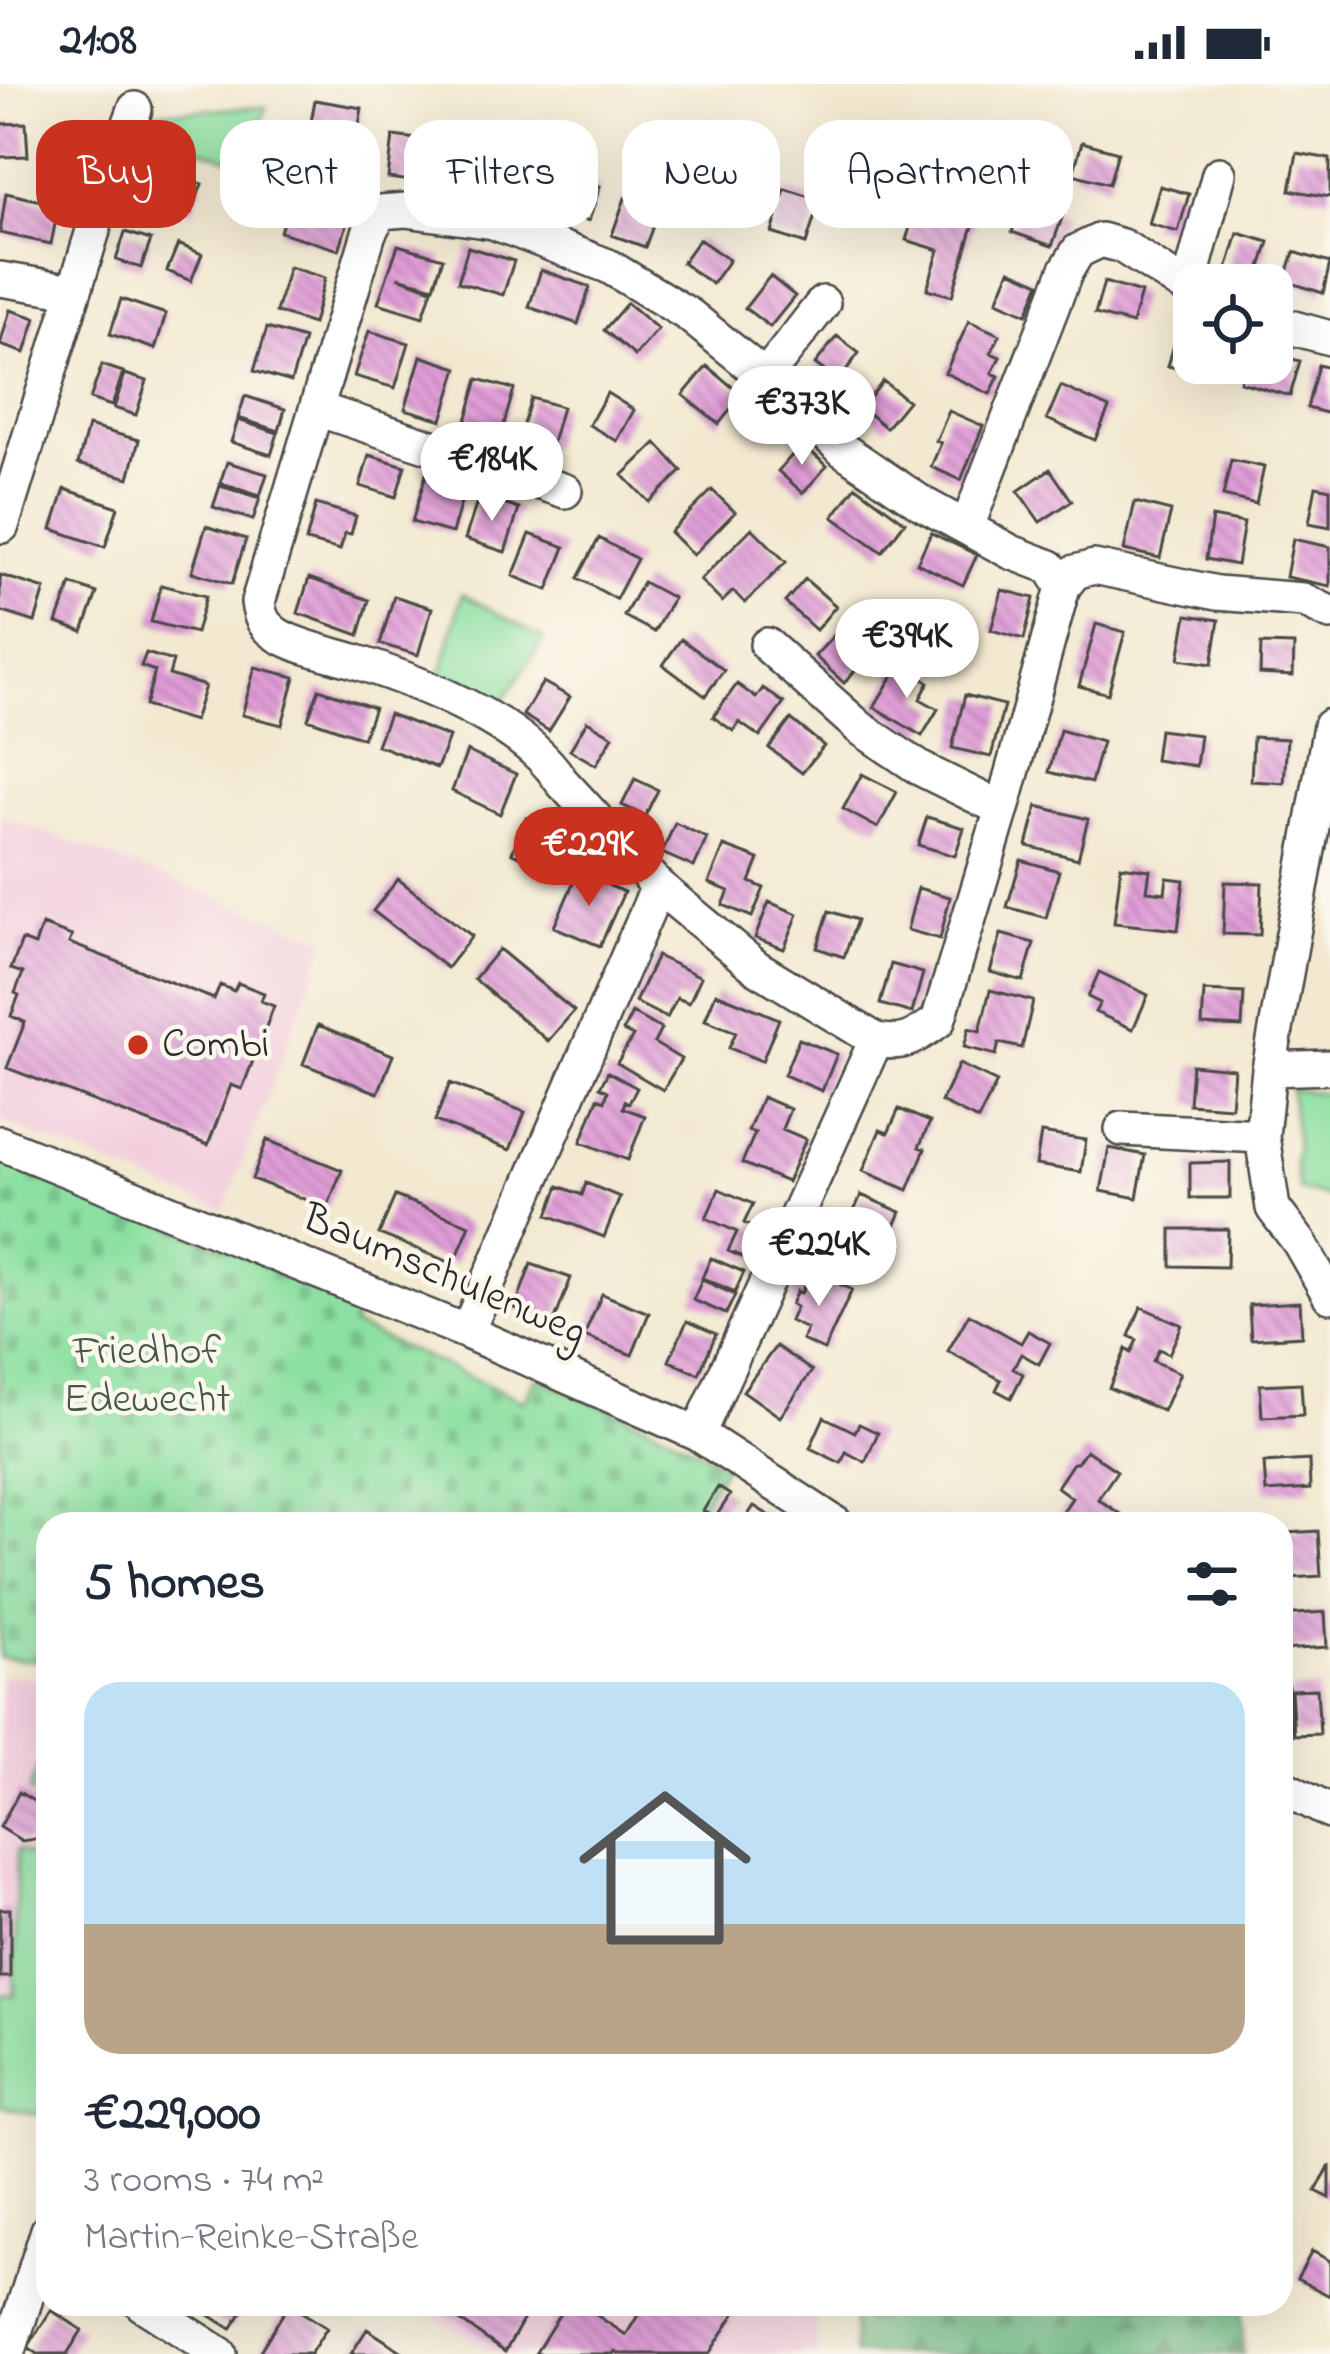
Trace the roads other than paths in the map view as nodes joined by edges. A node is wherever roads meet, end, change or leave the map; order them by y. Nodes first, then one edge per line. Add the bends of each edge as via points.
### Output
1 (135, 109) dead end
2 (1219, 174) dead end
3 (1197, 264) edge
4 (0, 279) edge
5 (1173, 279) edge
6 (74, 292) junction
7 (823, 303) dead end
8 (1293, 328) edge
9 (1330, 338) edge
10 (765, 377) junction
11 (317, 409) junction
12 (566, 491) dead end
13 (2, 526) edge
14 (967, 527) junction
15 (1063, 587) junction
16 (1330, 613) edge
17 (767, 645) dead end
18 (1330, 725) edge
19 (1002, 809) junction
20 (658, 886) junction
21 (876, 1040) junction
22 (1330, 1066) edge
23 (1269, 1069) junction
24 (1122, 1129) dead end
25 (1262, 1136) junction
26 (0, 1143) edge
27 (1330, 1296) edge
28 (467, 1332) junction
29 (698, 1434) junction
30 (818, 1512) edge
31 (1293, 1792) edge
32 (1330, 1812) edge
33 (36, 2267) edge
34 (161, 2316) edge
35 (8, 2354) edge
36 (220, 2354) edge

1 - 6 street
2 - 3 street
4 - 6 street
5 - 14 street via 1122,246 1101,240 1078,250
6 - 13 street
7 - 10 street
8 - 9 street
10 - 11 street via 689,315 608,266 494,222 406,210 380,212 369,233
10 - 14 street via 843,450
11 - 12 street
11 - 20 street via 258,602 260,618 279,637 461,703 523,741
14 - 15 street via 1050,567
15 - 16 street via 1075,572 1094,567 1169,585 1303,600
15 - 19 street
17 - 19 street via 860,728
18 - 23 street
19 - 21 street via 938,1021 914,1038
20 - 21 street via 756,967
20 - 28 street
21 - 29 street
22 - 23 street
23 - 25 street
24 - 25 street
25 - 27 street via 1273,1208
26 - 28 street, Baumschulenweg
28 - 29 street, Baumschulenweg
29 - 30 street, Baumschulenweg
31 - 32 street
33 - 35 street
34 - 36 street

